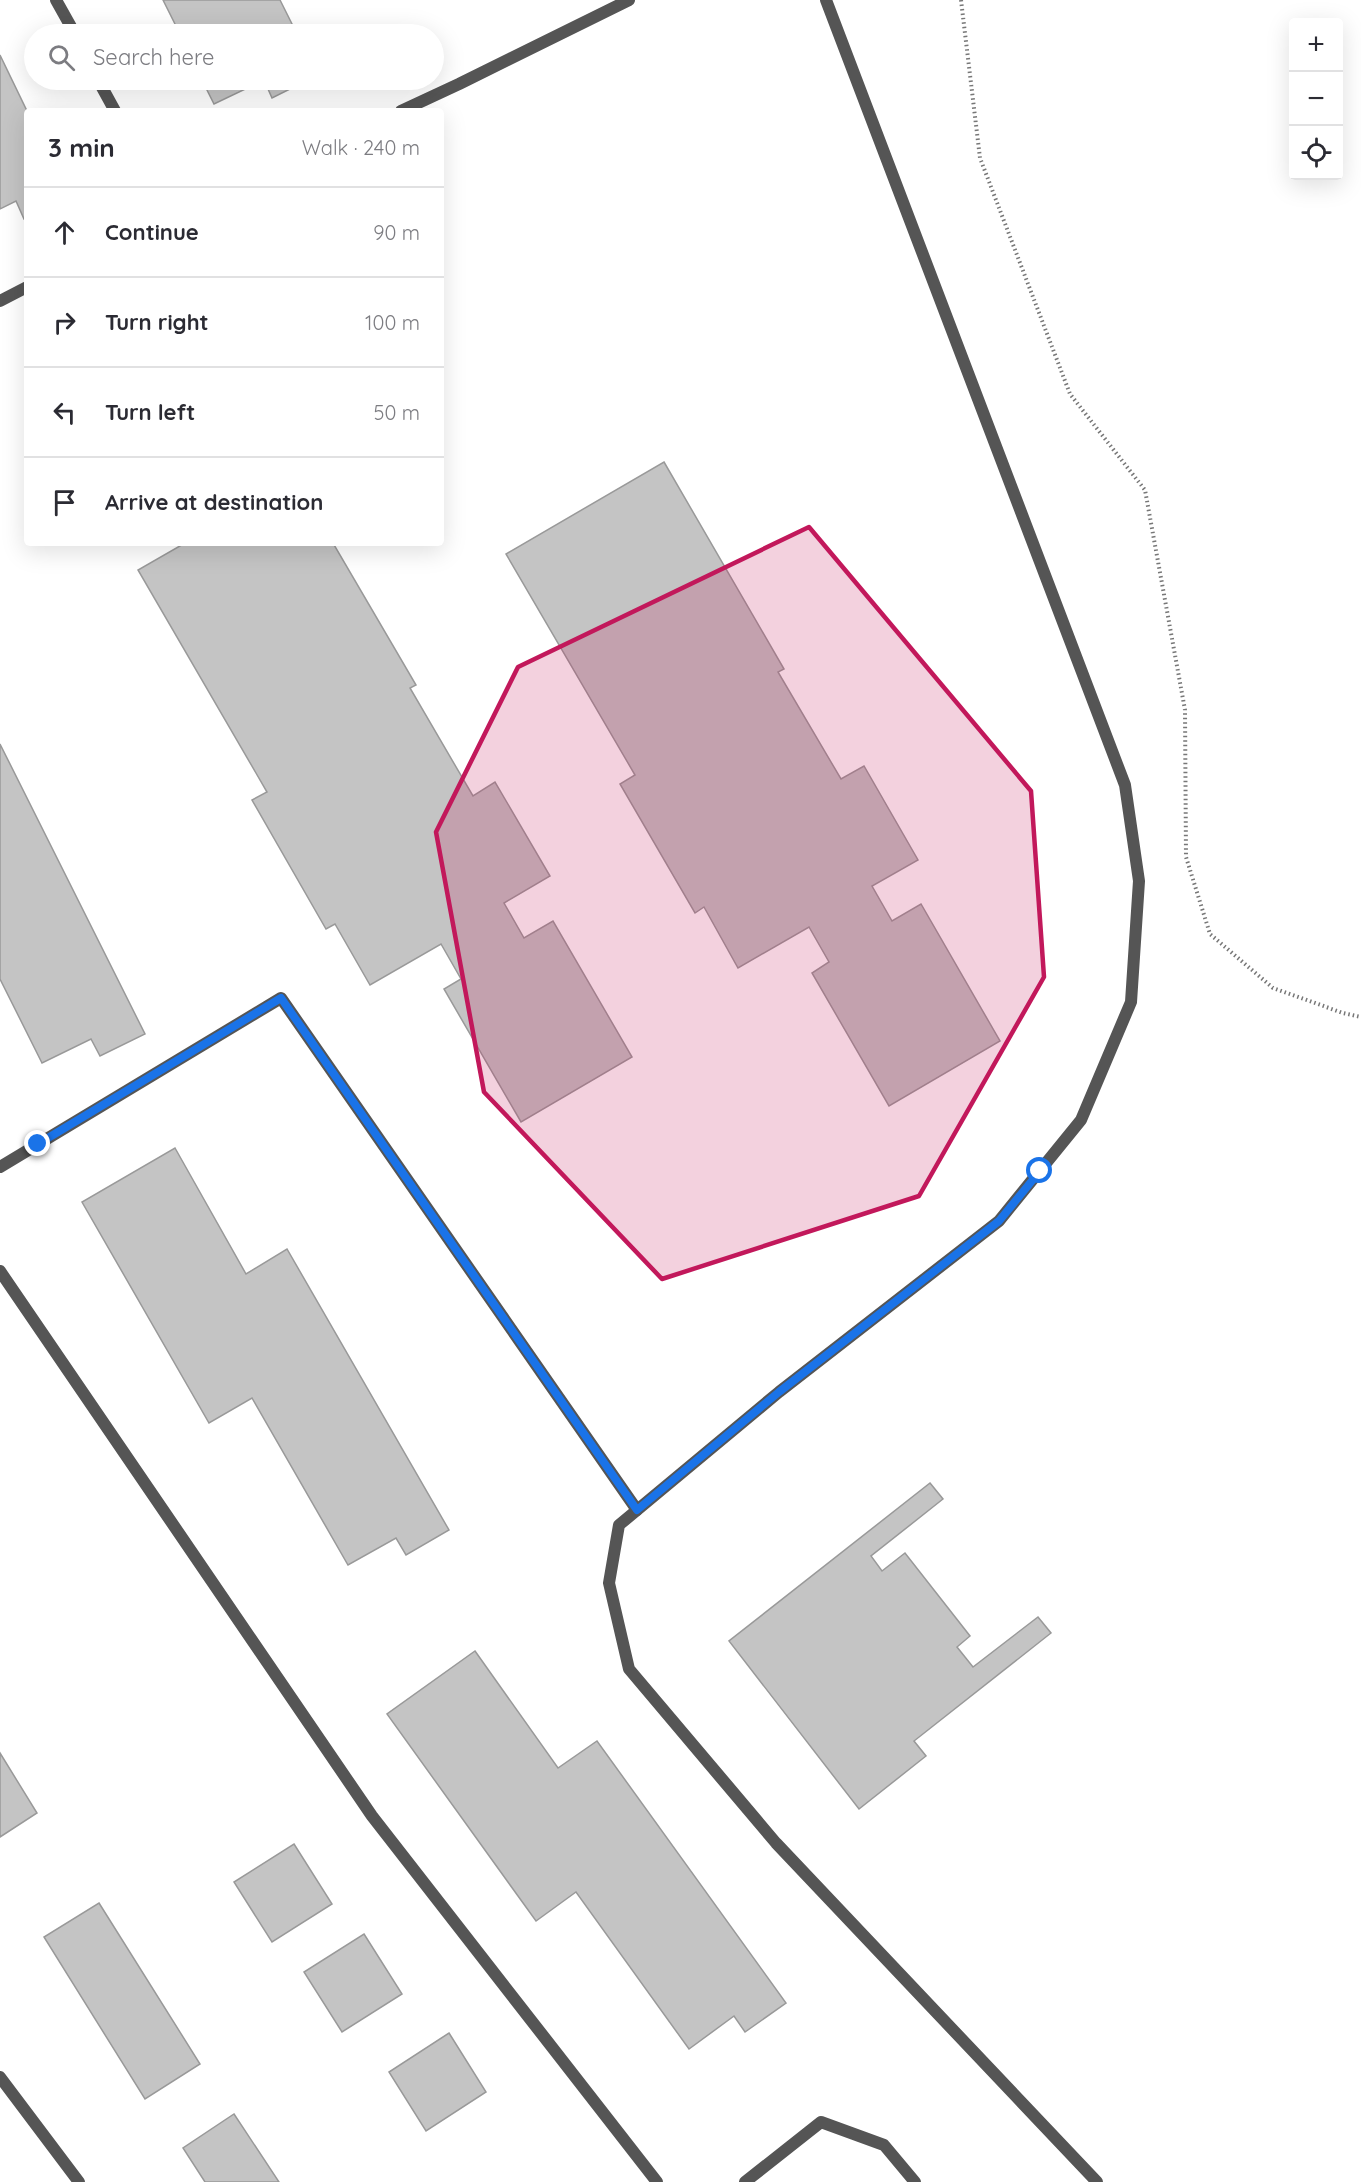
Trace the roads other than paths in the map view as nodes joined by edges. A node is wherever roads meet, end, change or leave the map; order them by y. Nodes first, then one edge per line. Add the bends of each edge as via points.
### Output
1 (56, 0) edge
2 (629, 0) edge
3 (826, 0) edge
4 (69, 24) edge
5 (103, 90) edge
6 (113, 108) edge
7 (407, 108) edge
8 (24, 289) edge
9 (0, 301) edge
10 (0, 1167) edge
11 (0, 1270) edge
12 (637, 1510) junction
13 (0, 2077) edge
14 (79, 2182) edge
15 (657, 2182) edge
16 (745, 2182) edge
17 (915, 2182) edge
18 (1097, 2182) edge

1 - 4 street
2 - 7 street
3 - 12 street via 1125,785 1139,880 1131,1002 1081,1120 999,1221 779,1392
5 - 6 street
8 - 9 street
10 - 12 street via 281,998
11 - 15 street via 372,1816
12 - 18 street via 619,1525 609,1583 629,1669 776,1843
13 - 14 street
16 - 17 street via 821,2122 884,2145

